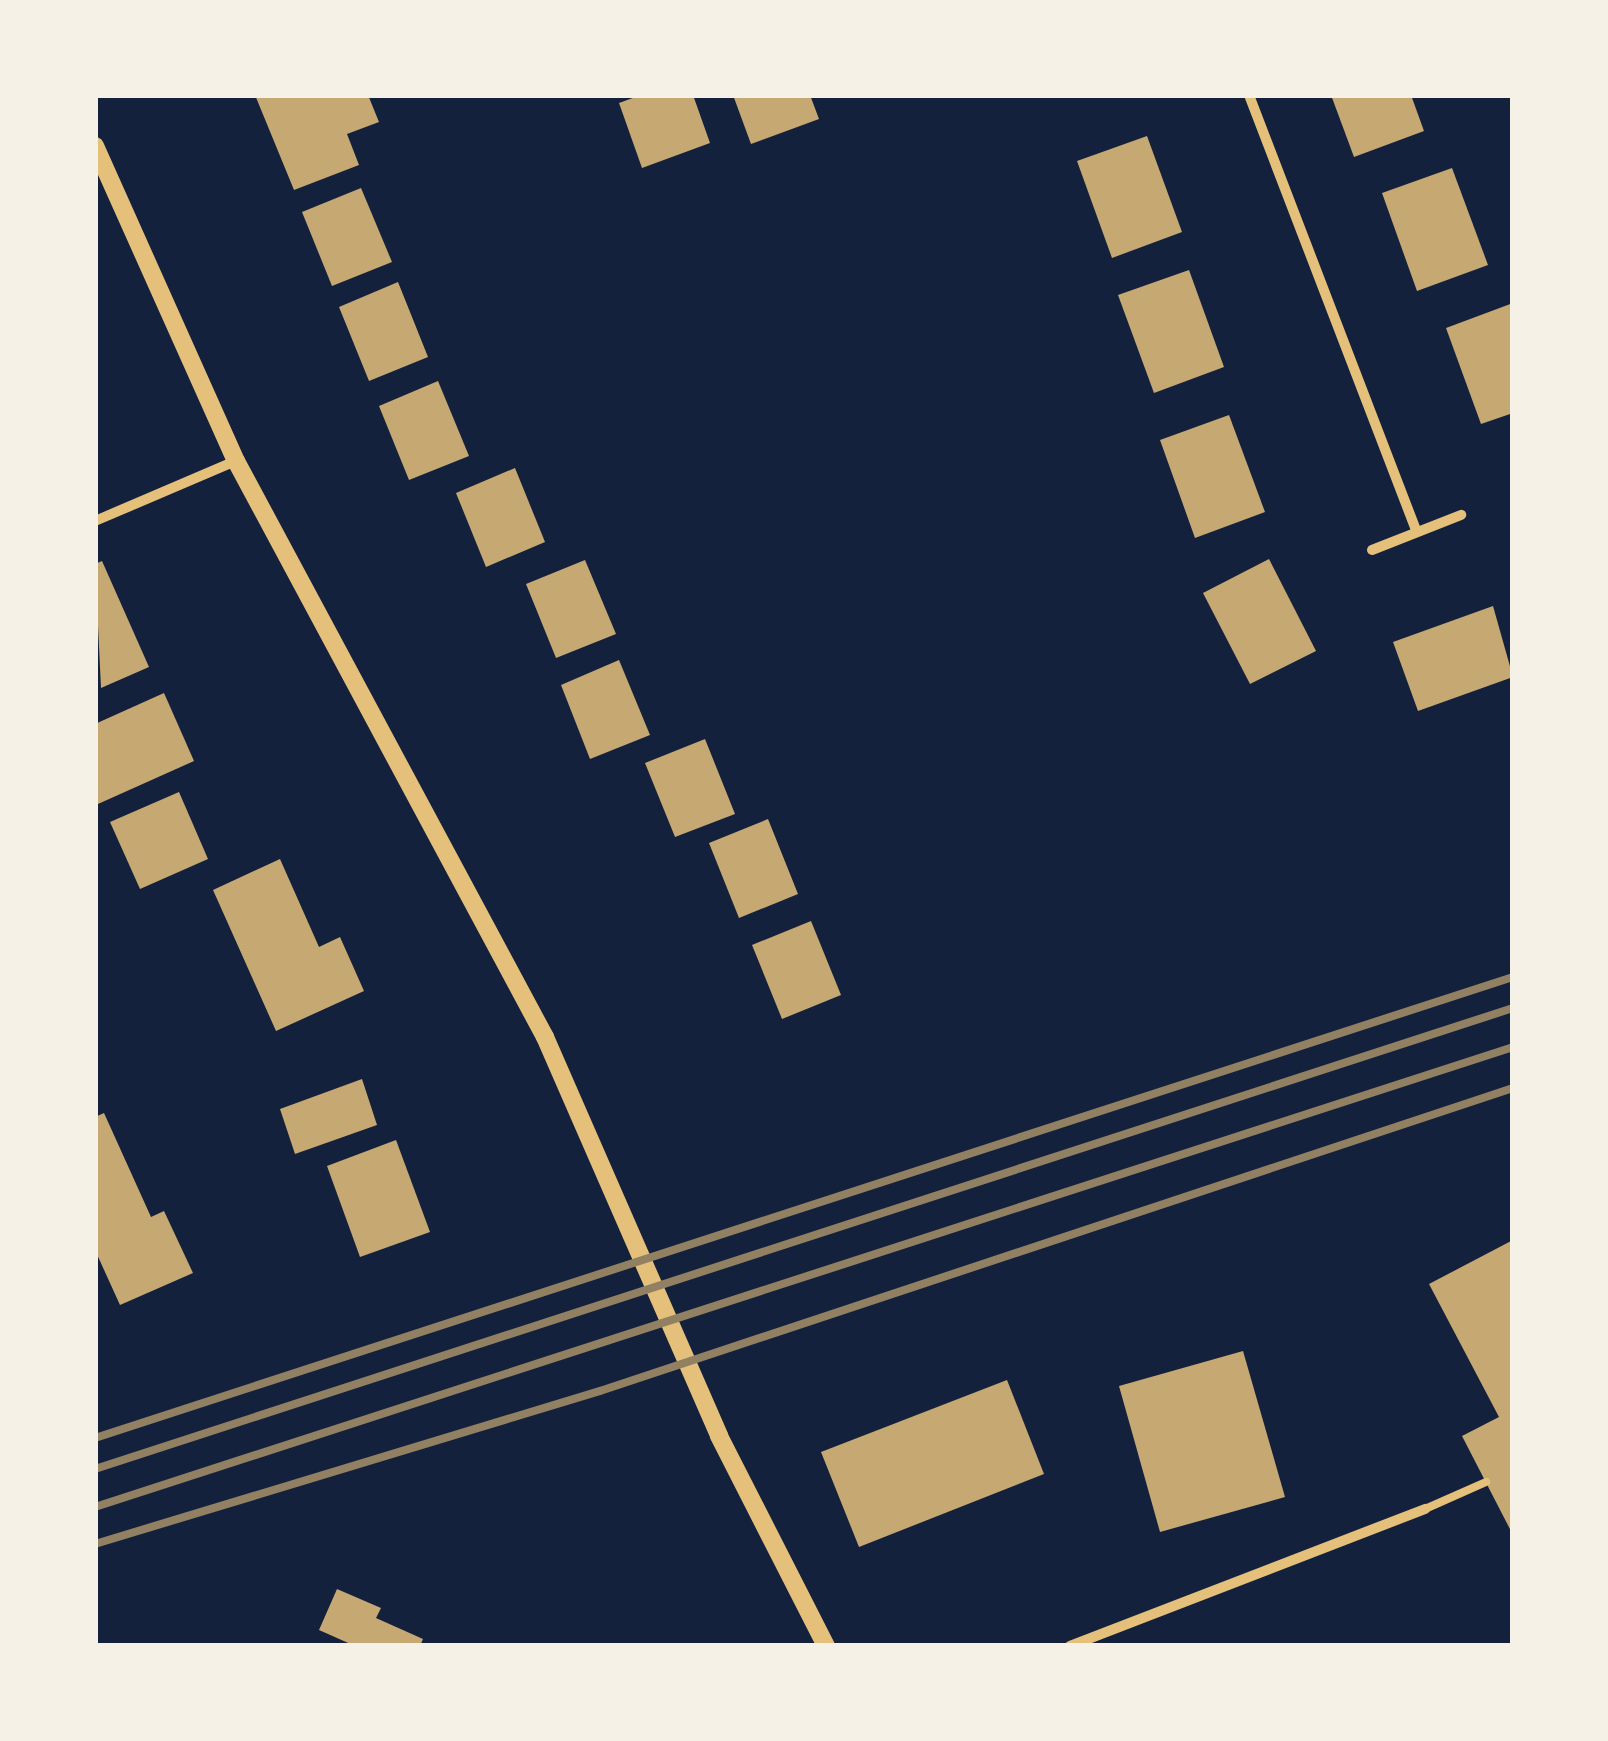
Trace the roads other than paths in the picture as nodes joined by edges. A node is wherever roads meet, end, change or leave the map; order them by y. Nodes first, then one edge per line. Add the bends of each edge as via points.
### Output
1 (1248, 95) edge
2 (95, 146) edge
3 (236, 461) junction
4 (1461, 516) dead end
5 (95, 521) edge
6 (1417, 532) junction
7 (1372, 550) dead end
8 (1486, 1482) dead end
9 (1425, 1508) joint
10 (826, 1646) edge
11 (1070, 1646) edge

1 - 6 street
2 - 3 street
3 - 5 street
3 - 10 street via 545,1037 719,1436
4 - 6 street
6 - 7 street
8 - 9 lane
9 - 11 street

